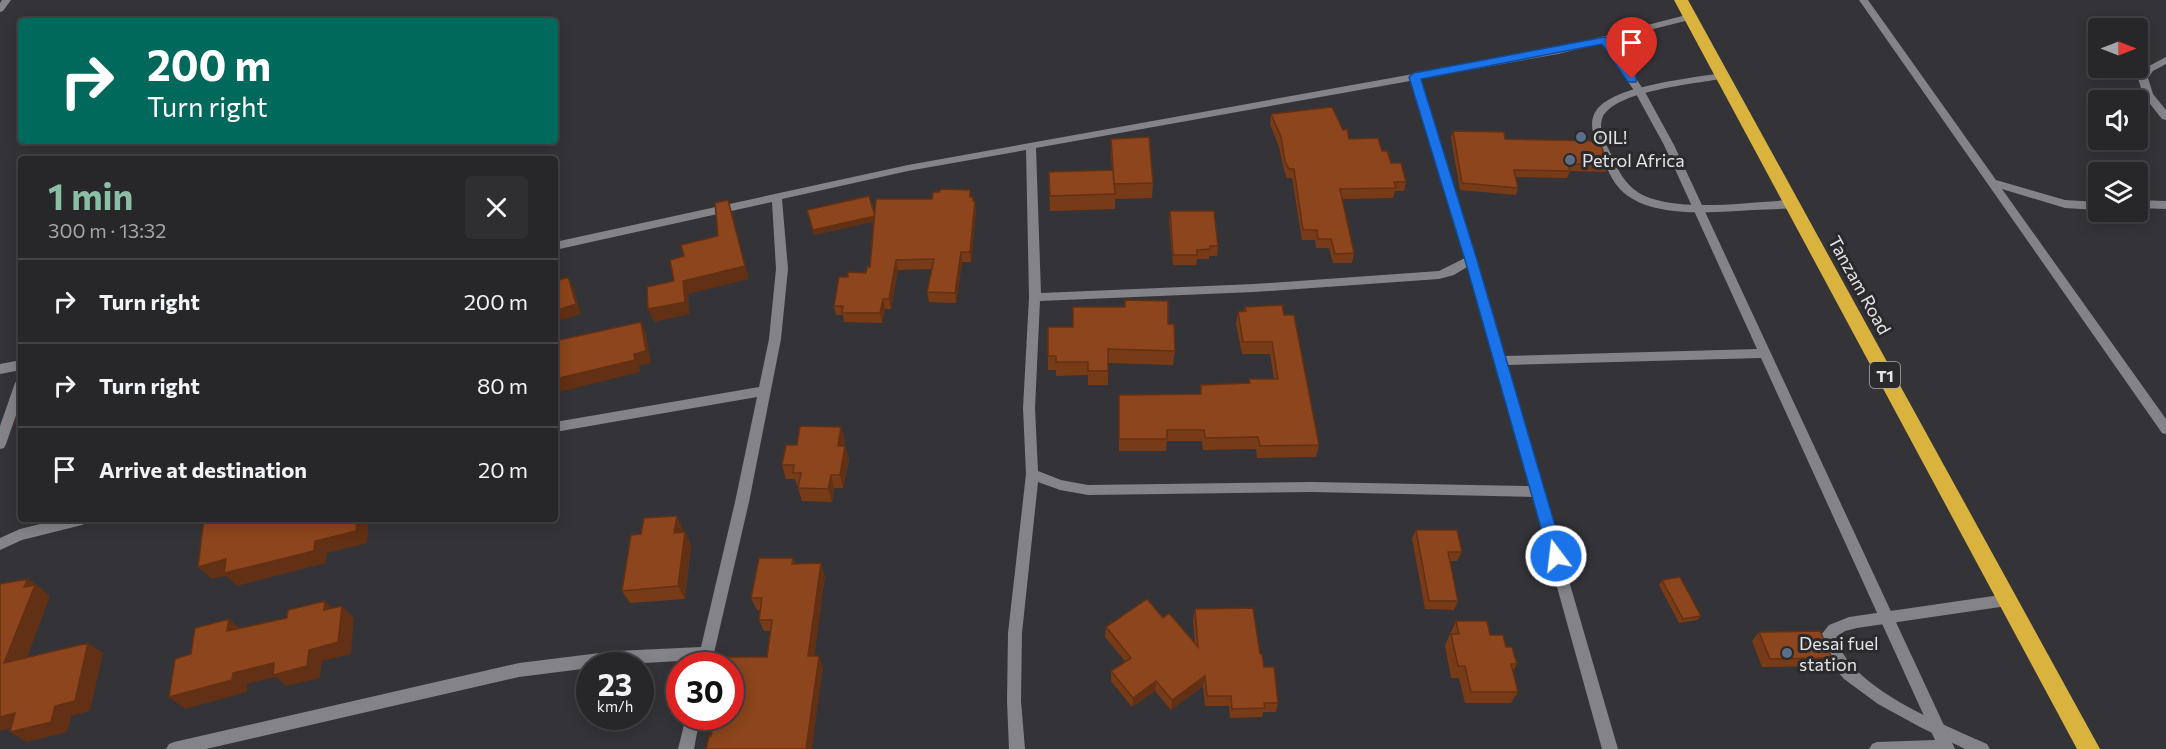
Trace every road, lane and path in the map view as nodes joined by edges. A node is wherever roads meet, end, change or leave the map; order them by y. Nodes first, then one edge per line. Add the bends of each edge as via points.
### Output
1 (7, 0) edge
2 (1681, 0) edge
3 (1863, 0) edge
4 (0, 9) edge
5 (1690, 17) junction
6 (1605, 40) junction
7 (2166, 60) edge
8 (1722, 76) junction
9 (1414, 77) junction
10 (1640, 92) junction
11 (2166, 117) edge
12 (1031, 145) junction
13 (1994, 183) junction
14 (777, 198) junction
15 (1791, 204) junction
16 (2148, 204) edge
17 (2088, 205) edge
18 (2166, 205) edge
19 (1697, 206) junction
20 (558, 245) edge
21 (1471, 260) junction
22 (1035, 297) junction
23 (1763, 353) junction
24 (1500, 361) junction
25 (18, 366) edge
26 (0, 369) edge
27 (765, 391) junction
28 (18, 392) edge
29 (558, 426) edge
30 (2166, 429) edge
31 (0, 444) edge
32 (1032, 474) junction
33 (1539, 492) junction
34 (70, 522) edge
35 (0, 544) edge
36 (2007, 600) junction
37 (1886, 617) junction
38 (707, 652) edge
39 (666, 659) edge
40 (1938, 729) junction
41 (690, 730) edge
42 (223, 743) edge
43 (1947, 748) edge
44 (174, 749) edge
45 (686, 749) edge
46 (1017, 749) edge
47 (1610, 749) edge
48 (1877, 749) edge
49 (1982, 749) edge
50 (2089, 749) edge

1 - 4 street
2 - 5 highway, Tanzam Road / T1
3 - 13 street
5 - 6 street
5 - 8 highway, Tanzam Road / T1
6 - 9 street
6 - 10 street
7 - 11 street via 2143,78 2148,95
8 - 10 street
8 - 15 highway, Tanzam Road / T1
9 - 12 street
9 - 21 street
10 - 19 street
10 - 19 street via 1607,105 1596,119 1610,166 1621,186 1640,198 1663,205
12 - 14 street
12 - 22 street
13 - 17 street via 2065,204
13 - 30 street
14 - 20 street
14 - 27 street via 782,243 779,315
15 - 19 street
15 - 36 highway, Tanzam Road / T1
16 - 18 street
19 - 23 street
21 - 22 street via 1439,275
21 - 24 street
22 - 32 street via 1029,408
23 - 24 street
23 - 37 street
24 - 33 street
25 - 26 street
27 - 29 street
27 - 38 street
28 - 31 street
32 - 33 street via 1088,490 1312,487
32 - 46 street via 1015,633
33 - 47 street
34 - 35 street
36 - 37 street
36 - 50 highway, Tanzam Road / T1
37 - 40 street
37 - 40 street via 1833,630 1828,635 1831,647 1839,662 1874,692
39 - 42 street via 616,657 519,670
40 - 43 street
40 - 49 street
41 - 45 street
42 - 44 street
43 - 48 street

